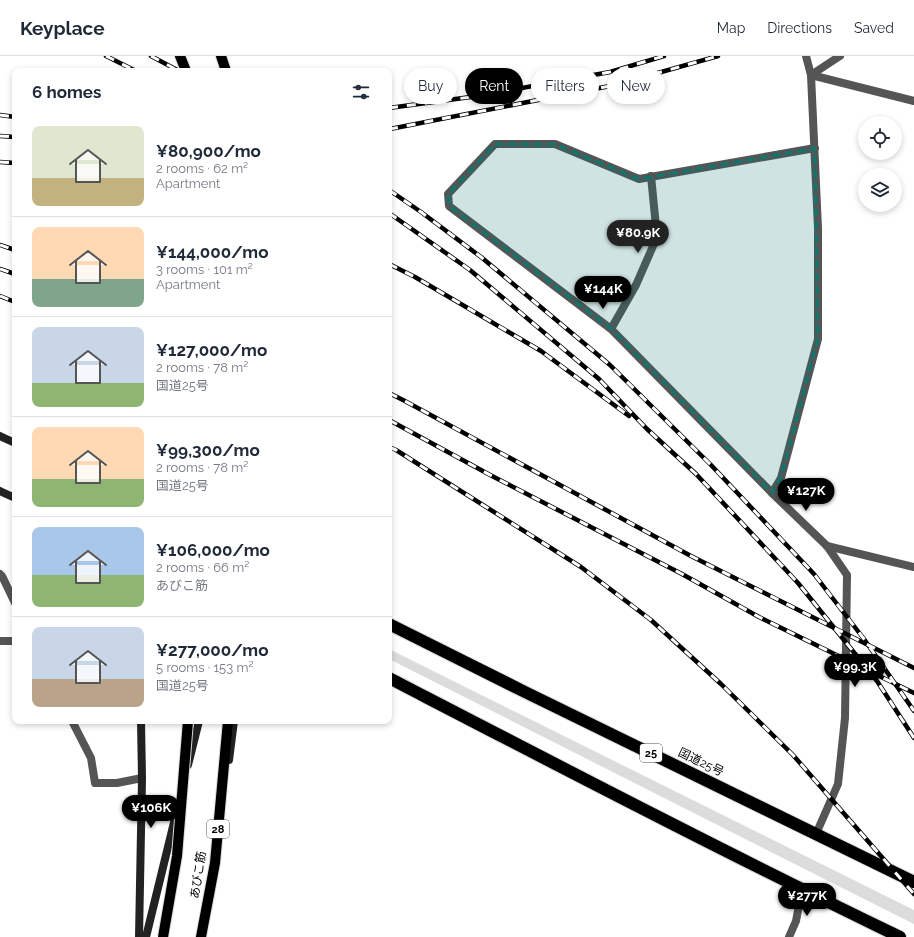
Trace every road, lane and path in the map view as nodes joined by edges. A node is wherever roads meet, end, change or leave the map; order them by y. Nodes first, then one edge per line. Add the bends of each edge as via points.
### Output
1 (180, 56) edge
2 (221, 56) edge
3 (806, 56) edge
4 (840, 56) edge
5 (185, 68) edge
6 (225, 68) edge
7 (811, 75) junction
8 (914, 101) edge
9 (814, 148) junction
10 (651, 176) junction
11 (611, 329) junction
12 (0, 436) edge
13 (12, 442) edge
14 (0, 491) edge
15 (772, 493) junction
16 (12, 497) edge
17 (827, 546) junction
18 (914, 567) edge
19 (0, 574) edge
20 (12, 597) edge
21 (392, 625) edge
22 (0, 641) edge
23 (12, 641) edge
24 (392, 680) edge
25 (74, 724) edge
26 (141, 724) edge
27 (188, 724) edge
28 (198, 724) edge
29 (228, 724) edge
30 (234, 724) edge
31 (142, 778) junction
32 (816, 834) junction
33 (914, 882) edge
34 (802, 889) junction
35 (138, 937) edge
36 (146, 937) edge
37 (163, 937) edge
38 (201, 937) edge
39 (206, 937) edge
40 (789, 937) edge
41 (900, 937) edge

1 - 5 main road
2 - 6 main road
3 - 7 street
4 - 7 street
7 - 8 street
7 - 9 street
9 - 10 street
9 - 15 street via 818,228 818,339 781,478
10 - 11 street via 657,236 636,285
10 - 11 street via 639,179 555,144 495,144 448,194 449,206
11 - 15 street
12 - 13 street
14 - 16 street
15 - 17 street
17 - 18 street
17 - 32 street via 848,575 845,718 838,784
19 - 20 street
21 - 32 highway, 国道25号 / 25
22 - 23 street
24 - 34 highway
25 - 31 street via 91,758 95,783 117,783
26 - 31 street
27 - 37 main road, あびこ筋, bridge via 177,856
28 - 36 street
29 - 38 main road, あびこ筋 / 28 via 215,862
30 - 39 street
31 - 35 street
32 - 33 highway, 国道25号 / 25
34 - 40 street via 796,922
34 - 41 highway

